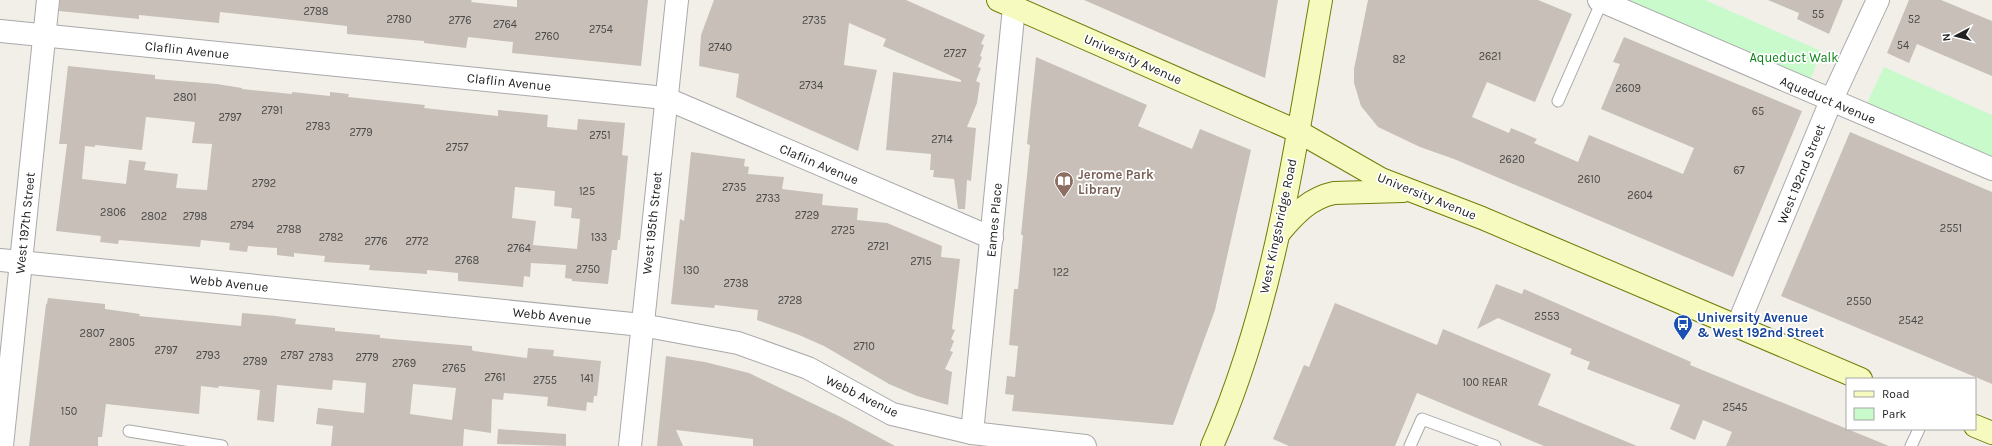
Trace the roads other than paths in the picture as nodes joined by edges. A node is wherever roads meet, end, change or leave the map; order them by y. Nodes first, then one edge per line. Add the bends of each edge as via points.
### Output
1 (48, 0) edge
2 (677, 0) edge
3 (1322, 0) edge
4 (1878, 0) edge
5 (1601, 1) edge
6 (1006, 3) edge
7 (0, 31) edge
8 (44, 35) junction
9 (665, 98) junction
10 (1558, 101) dead end
11 (1831, 101) junction
12 (1299, 132) junction
13 (1992, 169) edge
14 (1412, 191) junction
15 (1279, 233) junction
16 (992, 238) junction
17 (10, 261) edge
18 (642, 325) junction
19 (1737, 327) junction
20 (1859, 378) edge
21 (1976, 426) edge
22 (1919, 430) edge
23 (129, 432) dead end
24 (972, 432) junction
25 (1992, 433) edge
26 (2, 446) edge
27 (222, 446) edge
28 (630, 446) edge
29 (1085, 446) edge
30 (1212, 446) edge
31 (1410, 446) edge
32 (1495, 446) edge
33 (1911, 446) edge

1 - 8 street, West 197th Street
2 - 9 street, West 195th Street
3 - 12 street, West Kingsbridge Road
4 - 11 street, West 192nd Street
5 - 10 lane
5 - 11 street, Aqueduct Avenue
6 - 12 street, University Avenue
6 - 16 street, Eames Place
7 - 8 street, Claflin Avenue
8 - 9 street, Claflin Avenue
8 - 17 street, West 197th Street
9 - 16 street, Claflin Avenue
9 - 18 street, West 195th Street
11 - 13 street, Aqueduct Avenue
11 - 19 street, West 192nd Street
12 - 14 street, University Avenue via 1382,179
12 - 15 street, West Kingsbridge Road
14 - 15 street via 1324,195 1299,210
14 - 19 street, University Avenue via 1482,218
15 - 30 street, West Kingsbridge Road via 1247,353
16 - 24 street, Eames Place
17 - 18 street, Webb Avenue
17 - 26 street, West 197th Street
18 - 24 street, Webb Avenue via 738,343 808,368 892,414
18 - 28 street, West 195th Street
19 - 20 street, University Avenue
21 - 25 street
22 - 33 lane
23 - 27 lane
24 - 29 street, Webb Avenue
31 - 32 lane via 1422,419

